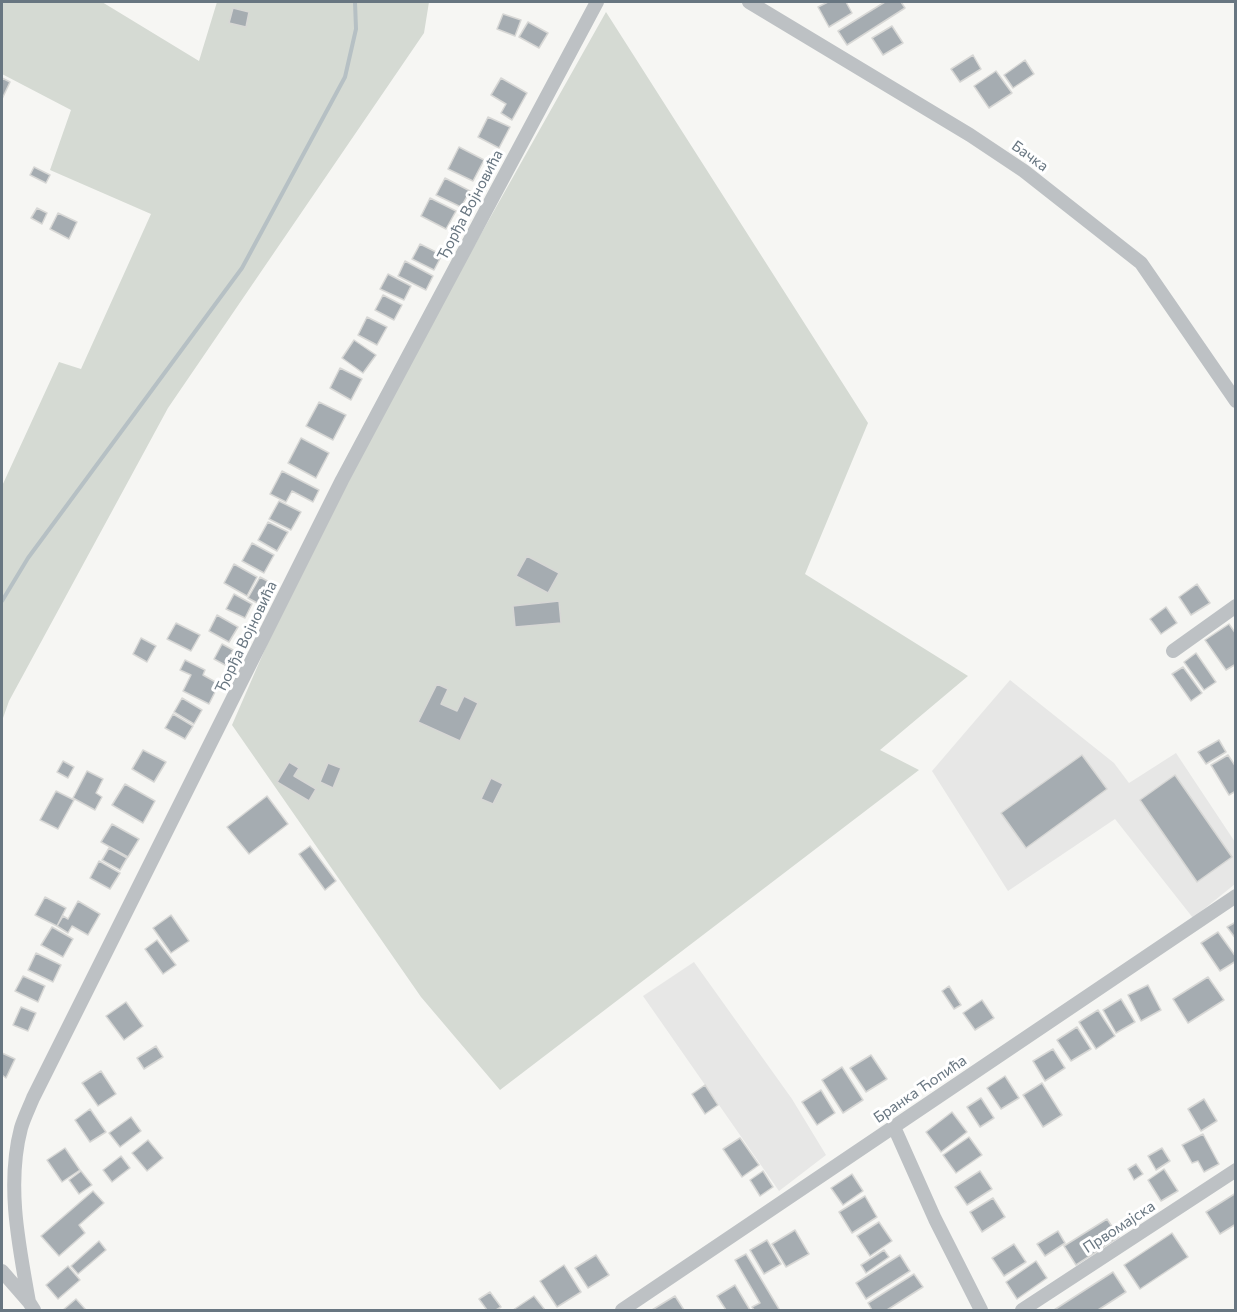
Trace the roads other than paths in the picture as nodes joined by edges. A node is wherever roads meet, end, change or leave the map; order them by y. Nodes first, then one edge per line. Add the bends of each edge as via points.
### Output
1 (597, 2) edge
2 (749, 2) edge
3 (1236, 401) edge
4 (1236, 606) edge
5 (1173, 651) dead end
6 (1236, 896) edge
7 (894, 1127) junction
8 (1236, 1170) edge
9 (2, 1271) edge
10 (32, 1306) edge
11 (622, 1311) edge
12 (981, 1311) edge
13 (1022, 1311) edge

1 - 10 street, Ђорђа Војновића via 342,480 33,1098 21,1129 14,1201
2 - 3 street, Бачка via 970,135 1024,171 1141,263
4 - 5 street
6 - 7 street, Бранка Ћопића
7 - 11 street, Бранка Ћопића
7 - 12 street
8 - 13 street, Првомајска
9 - 10 street

